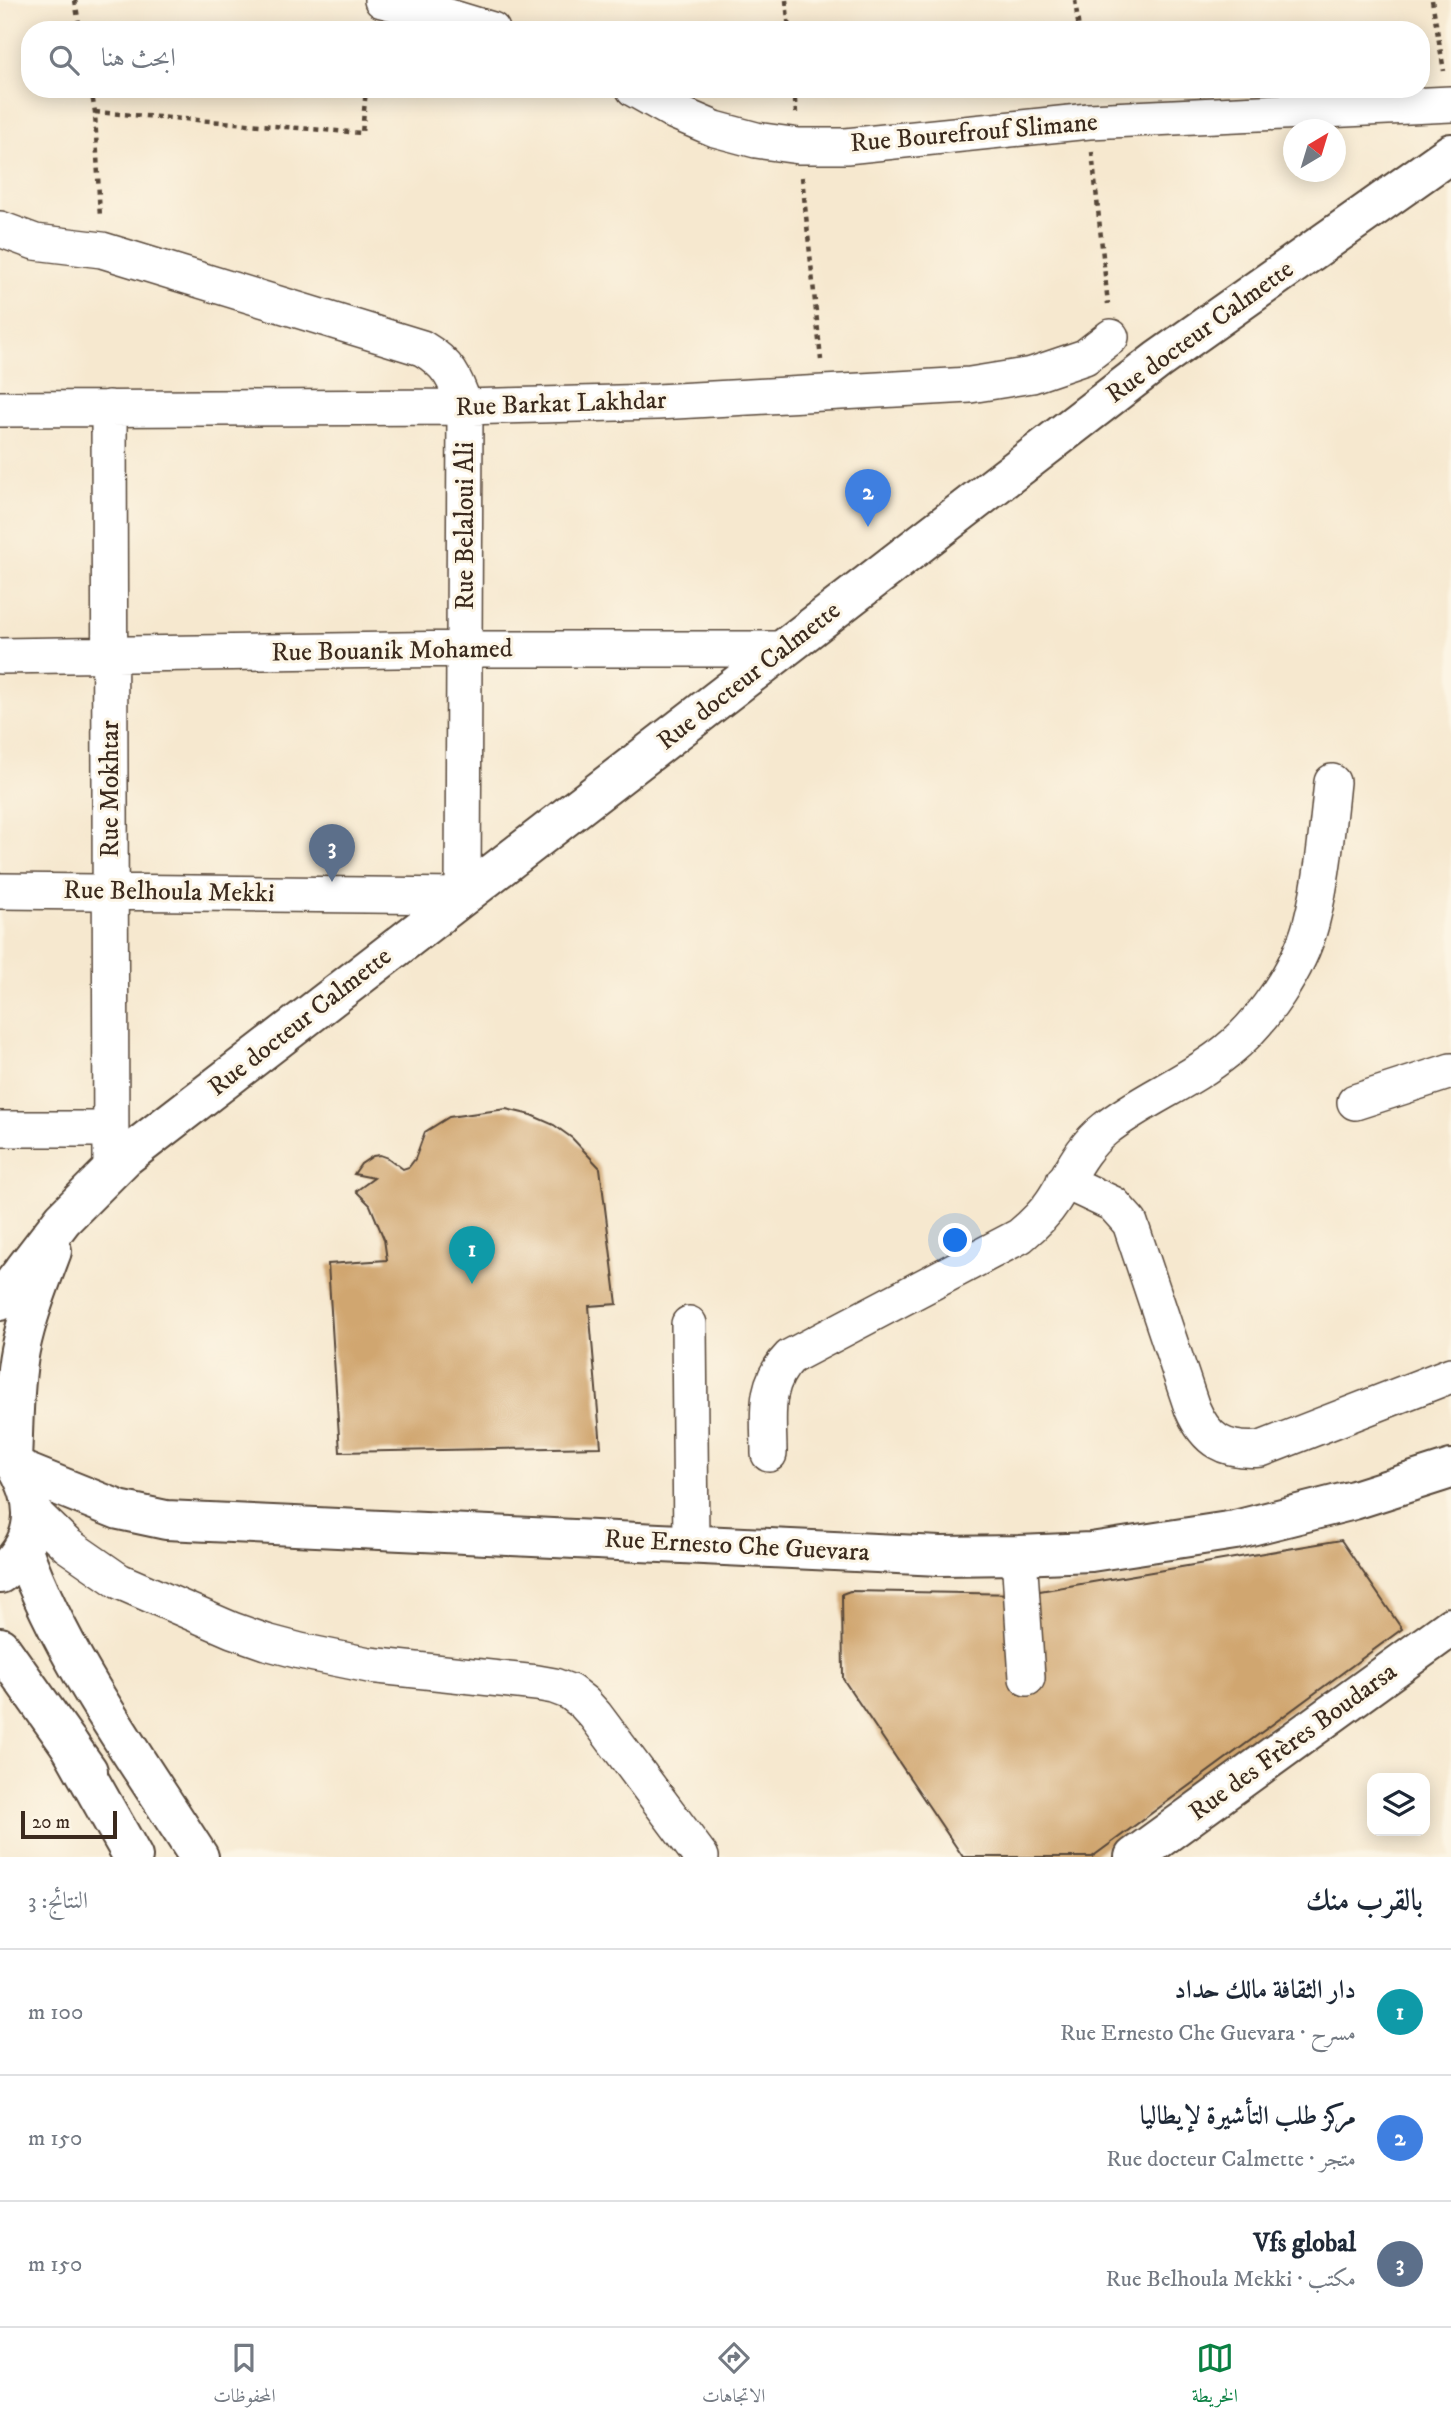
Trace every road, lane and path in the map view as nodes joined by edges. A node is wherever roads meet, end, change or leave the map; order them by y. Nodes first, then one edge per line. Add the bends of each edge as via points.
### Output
1 (75, 0) edge
2 (382, 0) edge
3 (786, 0) edge
4 (1076, 0) edge
5 (1432, 0) edge
6 (78, 21) edge
7 (462, 21) edge
8 (788, 21) edge
9 (1078, 21) edge
10 (92, 98) edge
11 (365, 98) edge
12 (650, 98) edge
13 (795, 98) edge
14 (1450, 104) edge
15 (95, 113) junction
16 (1089, 121) junction
17 (799, 146) junction
18 (1451, 153) edge
19 (0, 210) edge
20 (0, 229) edge
21 (35, 242) junction
22 (102, 250) junction
23 (1111, 337) joint
24 (825, 392) junction
25 (465, 407) junction
26 (109, 408) junction
27 (0, 409) edge
28 (464, 649) junction
29 (784, 649) junction
30 (0, 656) edge
31 (109, 656) junction
32 (1332, 782) dead end
33 (0, 891) edge
34 (110, 891) junction
35 (463, 897) junction
36 (1451, 1071) edge
37 (1355, 1102) dead end
38 (0, 1129) edge
39 (110, 1129) junction
40 (110, 1170) junction
41 (1064, 1181) junction
42 (63, 1219) junction
43 (0, 1301) edge
44 (690, 1324) dead end
45 (1451, 1375) edge
46 (769, 1454) dead end
47 (11, 1460) edge
48 (1451, 1469) edge
49 (33, 1512) junction
50 (691, 1543) junction
51 (1019, 1555) junction
52 (11, 1562) edge
53 (1451, 1627) edge
54 (0, 1647) edge
55 (1027, 1678) dead end
56 (69, 1744) junction
57 (133, 1857) edge
58 (150, 1857) edge
59 (199, 1857) edge
60 (701, 1857) edge
61 (1134, 1857) edge

1 - 6 path
2 - 7 street
3 - 8 path
4 - 9 path
5 - 14 path
10 - 15 path
11 - 15 path via 362,133
12 - 17 street, Rue Bourefrouf Slimane via 715,129
13 - 17 path
14 - 16 street, Rue Bourefrouf Slimane
15 - 22 path
16 - 17 street, Rue Bourefrouf Slimane via 846,146
16 - 23 path
17 - 24 path
18 - 29 main road, Rue docteur Calmette via 1158,360
19 - 21 street
20 - 21 street
21 - 22 street
22 - 25 street via 422,348 456,379
23 - 24 street, Rue Barkat Lakhdar via 1085,357 1032,375 970,386
24 - 25 street, Rue Barkat Lakhdar
25 - 26 street, Rue Barkat Lakhdar
25 - 28 street, Rue Belaloui Ali
26 - 27 street, Rue Barkat Lakhdar
26 - 31 street, Rue Mokhtar
28 - 29 street, Rue Bouanik Mohamed
28 - 31 street, Rue Bouanik Mohamed
28 - 35 street, Rue Belaloui Ali
29 - 35 main road, Rue docteur Calmette
30 - 31 street, Rue Bouanik Mohamed
31 - 34 street, Rue Mokhtar
32 - 41 street via 1311,927 1283,984 1262,1015 1227,1051 1106,1128 1075,1161
33 - 34 street, Rue Belhoula Mekki
34 - 35 street, Rue Belhoula Mekki
34 - 39 street, Rue Mokhtar
35 - 40 main road, Rue docteur Calmette
36 - 37 street
38 - 39 street
39 - 40 street, Rue Mokhtar
40 - 42 main road, Rue docteur Calmette
41 - 45 street via 1114,1204 1130,1223 1192,1408 1199,1424 1226,1447 1261,1449
41 - 46 street via 1038,1221 1020,1236 790,1357 772,1382
42 - 43 main road, Rue docteur Calmette
42 - 47 main road, Rue docteur Calmette via 20,1350
44 - 50 street
47 - 49 main road
47 - 50 main road, Rue Ernesto Che Guevara via 119,1510 166,1520
48 - 51 main road, Rue Ernesto Che Guevara via 1235,1530 1091,1552
49 - 52 main road via 32,1527
49 - 60 street via 67,1545 119,1581 265,1642 369,1665 537,1683 570,1692 595,1715
50 - 51 main road, Rue Ernesto Che Guevara via 940,1556
51 - 55 street
52 - 59 main road via 46,1605 77,1665
53 - 61 main road, Rue des Frères Boudarsa
54 - 56 main road
56 - 57 main road
56 - 58 main road

